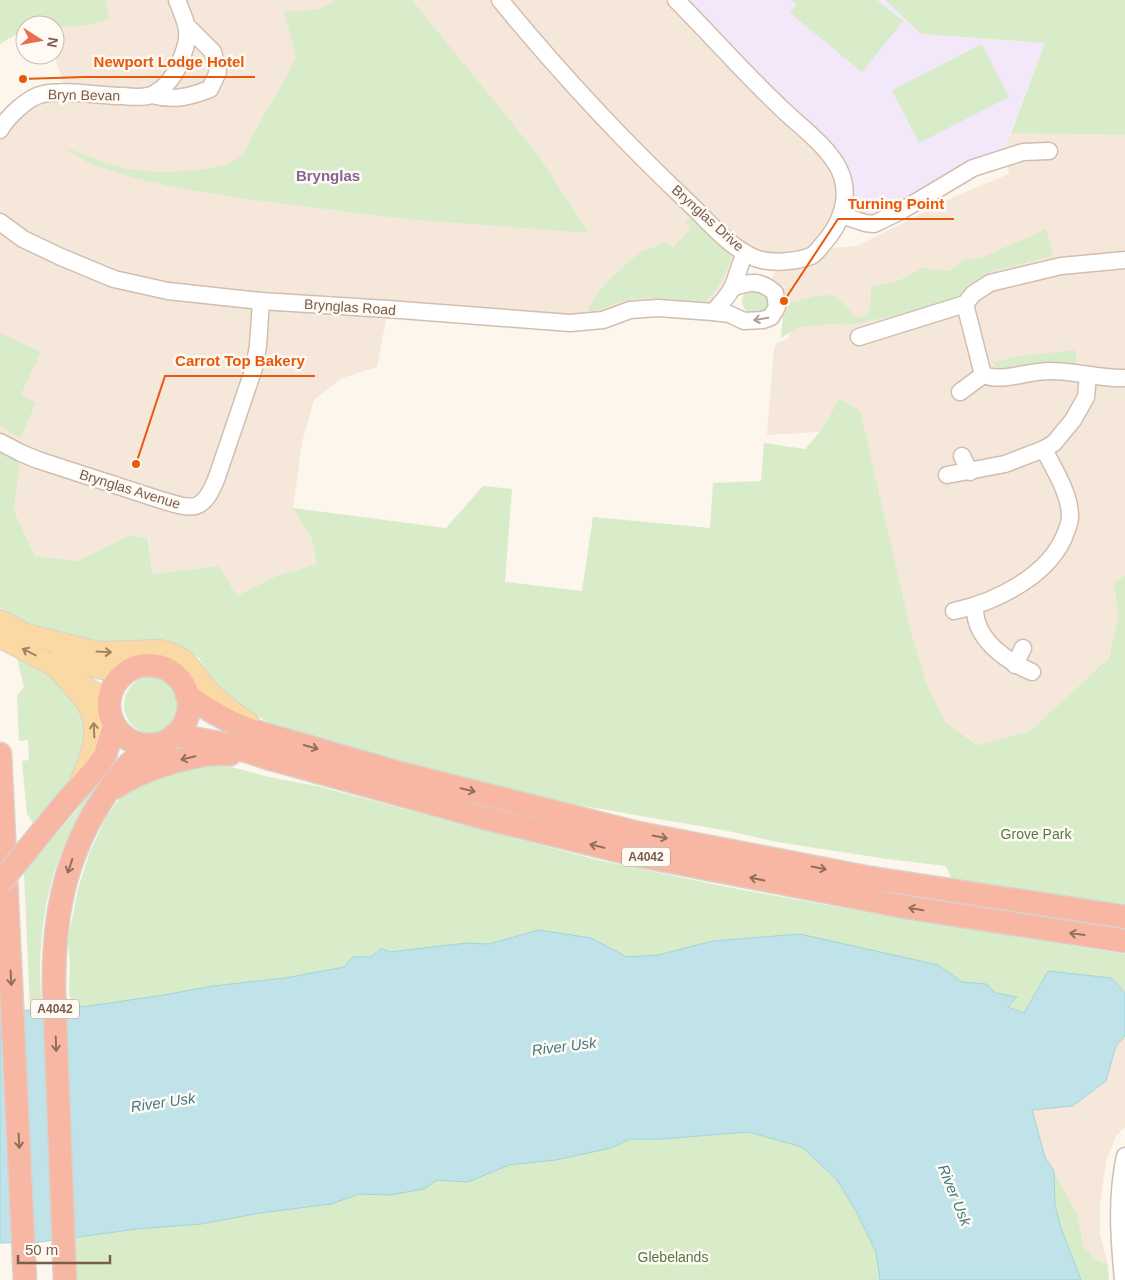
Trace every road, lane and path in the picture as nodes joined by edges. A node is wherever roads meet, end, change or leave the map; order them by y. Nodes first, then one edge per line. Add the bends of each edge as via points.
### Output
1 (176, 0) edge
2 (500, 0) edge
3 (676, 0) edge
4 (187, 26) junction
5 (152, 95) junction
6 (0, 130) edge
7 (1049, 151) dead end
8 (841, 215) junction
9 (0, 222) edge
10 (745, 252) junction
11 (1125, 260) edge
12 (732, 288) junction
13 (261, 301) junction
14 (965, 304) junction
15 (713, 312) junction
16 (859, 337) dead end
17 (983, 375) junction
18 (1088, 375) junction
19 (1125, 378) edge
20 (960, 392) dead end
21 (0, 442) edge
22 (1044, 449) junction
23 (962, 456) dead end
24 (970, 472) junction
25 (948, 475) dead end
26 (974, 607) junction
27 (954, 611) dead end
28 (0, 620) edge
29 (22, 633) junction
30 (0, 638) edge
31 (1023, 648) dead end
32 (1014, 665) junction
33 (57, 668) junction
34 (128, 670) junction
35 (1032, 672) dead end
36 (187, 695) junction
37 (109, 704) junction
38 (114, 726) junction
39 (175, 734) junction
40 (264, 734) junction
41 (150, 745) junction
42 (0, 754) edge
43 (271, 759) junction
44 (106, 795) junction
45 (68, 800) junction
46 (0, 883) edge
47 (1125, 917) edge
48 (1125, 941) edge
49 (1125, 1156) edge
50 (25, 1280) edge
51 (64, 1280) edge
52 (1123, 1280) edge

1 - 4 street, Bryn Bevan
2 - 10 street, Brynglas Drive via 537,45 642,156 718,231
3 - 8 street, Brynglas Drive via 832,157 844,184
4 - 5 street, Bryn Bevan via 187,43 174,76
4 - 5 street, Bryn Bevan via 213,52 218,72 210,89 191,96 167,99
5 - 6 street, Bryn Bevan via 42,94 20,107
7 - 8 street via 1023,152 972,168 874,224
8 - 10 street, Brynglas Drive via 830,237 813,255 768,261
9 - 13 street, Brynglas Road via 46,250 114,279 168,292
10 - 12 street
11 - 14 street via 1061,266 990,282
12 - 15 street
12 -> 15 street, Brynglas Road via 743,284 766,285 775,293 777,307 771,317 763,320 744,321 729,314
13 - 15 street, Brynglas Road via 570,323 603,320 630,310 658,308
13 - 21 street, Brynglas Avenue via 254,368 217,477 204,503 192,507 174,504 38,460
14 - 16 street
14 - 17 street
17 - 18 street via 1000,378 1051,371
17 - 20 street
18 - 19 street
18 - 22 street via 1086,397 1074,420 1054,443
22 - 24 street via 1005,464
22 - 26 street via 1068,504 1071,519 1063,540 1050,560 1031,576
23 - 24 street
24 - 25 street
26 - 27 street
26 - 32 street via 974,617 985,636
28 - 29 main road, A4042
29 - 34 main road, A4042 via 98,669
29 -> 40 main road, A4042 via 98,652 169,652 184,660 225,706
33 -> 30 main road
31 - 32 street
32 - 35 street
33 - 37 main road
45 -> 33 main road via 90,759 93,719 86,702
34 - 36 highway via 148,665 169,670 184,685
34 - 37 highway via 114,685
36 - 39 highway via 187,716
36 - 40 highway, A4042 via 208,712
37 - 38 highway
38 - 41 highway via 130,740
38 - 45 highway via 105,755
39 - 41 highway
39 - 43 highway, A4042 via 225,744
40 -> 47 highway, A4042 via 396,772 638,833 865,877
41 - 44 highway, A4042 via 124,769
42 -> 50 highway
43 -> 44 highway, A4042 via 224,753 202,755 135,776
48 -> 43 highway, A4042 via 911,908 636,855 485,818
44 -> 51 highway, A4042 via 89,821 72,861 56,924 54,956
45 - 46 highway, bridge
49 - 52 street via 1119,1204

